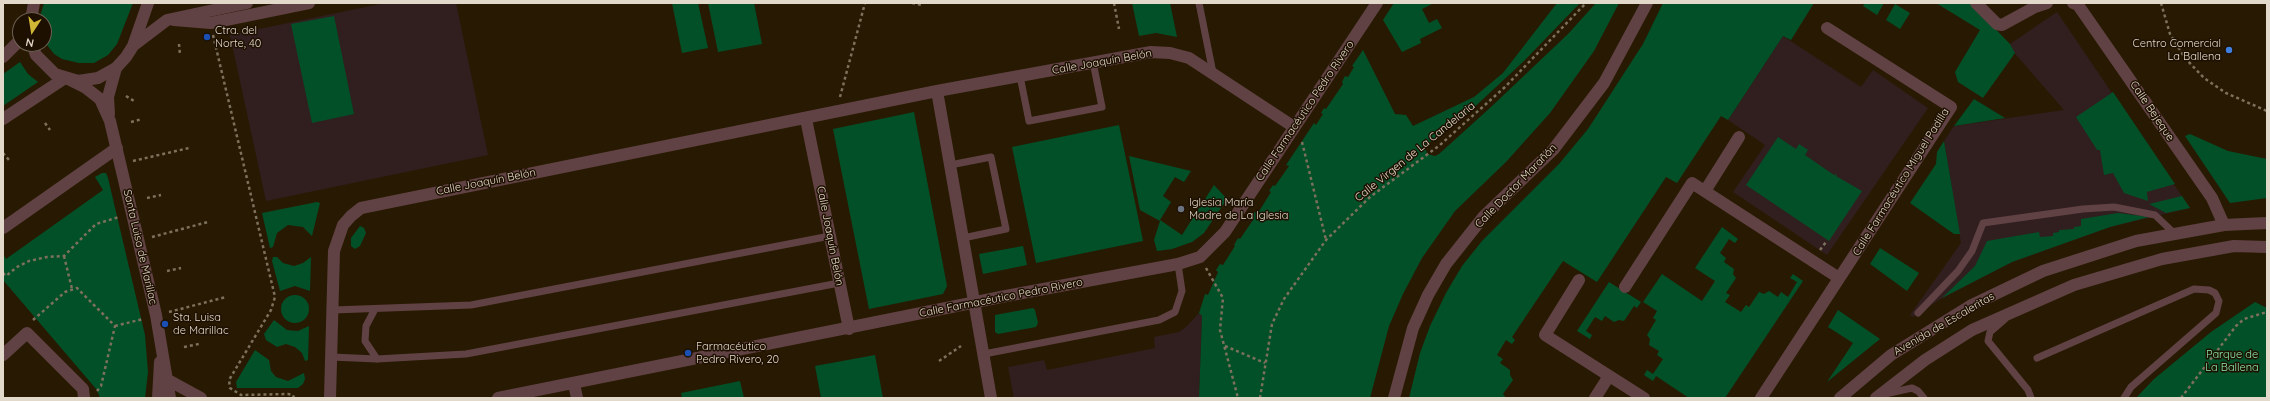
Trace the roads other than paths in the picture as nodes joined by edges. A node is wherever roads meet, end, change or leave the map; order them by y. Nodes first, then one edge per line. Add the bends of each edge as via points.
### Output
1 (148, 3) edge
2 (247, 3) edge
3 (309, 3) edge
4 (1199, 3) edge
5 (1376, 3) edge
6 (1647, 3) edge
7 (1976, 3) edge
8 (2047, 3) edge
9 (2073, 3) edge
10 (167, 20) junction
11 (1827, 28) dead end
12 (133, 46) junction
13 (12, 48) edge
14 (35, 52) edge
15 (3, 57) edge
16 (1093, 62) junction
17 (116, 68) junction
18 (1212, 73) junction
19 (1020, 76) junction
20 (65, 78) junction
21 (937, 91) junction
22 (3, 119) edge
23 (806, 119) junction
24 (110, 121) junction
25 (1294, 127) junction
26 (1739, 137) dead end
27 (117, 148) junction
28 (950, 165) junction
29 (1705, 191) junction
30 (2267, 223) edge
31 (2224, 225) junction
32 (3, 228) edge
33 (2175, 234) junction
34 (830, 236) junction
35 (963, 238) junction
36 (2267, 247) edge
37 (1178, 264) junction
38 (1839, 278) junction
39 (1579, 280) dead end
40 (839, 283) junction
41 (1625, 287) dead end
42 (974, 302) junction
43 (375, 309) junction
44 (333, 310) junction
45 (2013, 312) junction
46 (1918, 313) dead end
47 (849, 329) junction
48 (161, 347) junction
49 (984, 354) junction
50 (3, 355) edge
51 (331, 357) junction
52 (2037, 358) dead end
53 (377, 359) junction
54 (1609, 376) junction
55 (168, 380) junction
56 (574, 384) junction
57 (1877, 397) edge
58 (84, 398) edge
59 (158, 398) edge
60 (170, 398) edge
61 (201, 398) edge
62 (330, 398) edge
63 (498, 398) edge
64 (577, 398) edge
65 (991, 398) edge
66 (1394, 398) edge
67 (1595, 398) edge
68 (1644, 398) edge
69 (1761, 398) edge
70 (1840, 398) edge
71 (1924, 398) edge
72 (2031, 398) edge
73 (2124, 398) edge

1 - 12 street
2 - 10 street
3 - 10 street via 211,23
4 - 18 lane
5 - 25 street, Calle Farmacéutico Pedro Rivero
6 - 66 street, Calle Doctor Marañón via 1604,83 1552,150 1484,216 1446,264 1413,328 1397,379
7 - 8 street via 1997,24 2002,25
9 - 31 street, Calle Bejeque via 2078,5 2208,192
10 - 12 street
11 - 38 street, Calle Farmacéutico Miguel Padilla via 1951,107
12 - 17 street
13 - 15 street
14 - 20 street via 47,67
16 - 18 street, Calle Joaquín Belón via 1151,52 1170,53 1189,58
16 - 19 street, Calle Joaquín Belón
16 - 19 lane via 1102,107 1029,121
17 - 20 street via 98,78 88,80
17 - 24 street via 108,97
18 - 25 street, Calle Joaquín Belón
19 - 21 street, Calle Joaquín Belón
20 - 22 street
20 - 24 street via 86,88 100,99
21 - 23 street, Calle Joaquín Belón
21 - 28 street
23 - 34 street, Calle Joaquín Belón
23 - 44 street, Calle Joaquín Belón via 625,153 361,208 343,225 334,251
24 - 27 street, Santa Luisa de Marillac
25 - 37 street, Calle Farmacéutico Pedro Rivero via 1225,232 1200,257
26 - 29 street
27 - 32 street
27 - 48 street, Santa Luisa de Marillac via 156,315
28 - 35 street
28 - 35 lane via 991,157 1006,229
29 - 38 street
29 - 41 street via 1692,183
30 - 31 street, Avenida de Escaleritas
31 - 33 street, Avenida de Escaleritas
33 - 46 lane via 2155,215 2114,207 1983,222 1972,251 1965,261
33 - 70 street, Avenida de Escaleritas via 2136,241 2043,271 1970,306 1891,355
34 - 40 street, Calle Joaquín Belón
34 - 43 lane via 471,305
35 - 42 street
36 - 45 street, Avenida de Escaleritas via 2234,246 2162,259 2074,285
37 - 42 street, Calle Farmacéutico Pedro Rivero
37 - 49 lane via 1182,291 1175,312 1159,320
38 - 69 street, Calle Farmacéutico Miguel Padilla
39 - 54 street via 1545,335
40 - 47 street, Calle Joaquín Belón
40 - 53 lane via 466,354
42 - 47 street, Calle Farmacéutico Pedro Rivero
42 - 49 street
43 - 44 lane
43 - 53 lane via 366,326 365,341
44 - 51 street, Calle Joaquín Belón
45 - 57 street, Avenida de Escaleritas via 1972,330 1925,360
45 - 72 lane via 1990,332 1988,341 2028,390
47 - 56 street, Calle Farmacéutico Pedro Rivero
48 - 55 street, Santa Luisa de Marillac
48 - 59 street
49 - 65 street
50 - 58 street via 27,333 83,389
51 - 53 lane
51 - 62 street, Calle Joaquín Belón
52 - 73 lane via 2194,289 2215,293 2219,301 2216,313 2131,387
54 - 67 street
54 - 68 street
55 - 60 street, Santa Luisa de Marillac
55 - 61 street
56 - 63 street, Calle Farmacéutico Pedro Rivero
56 - 64 street
57 - 71 lane via 1912,388

